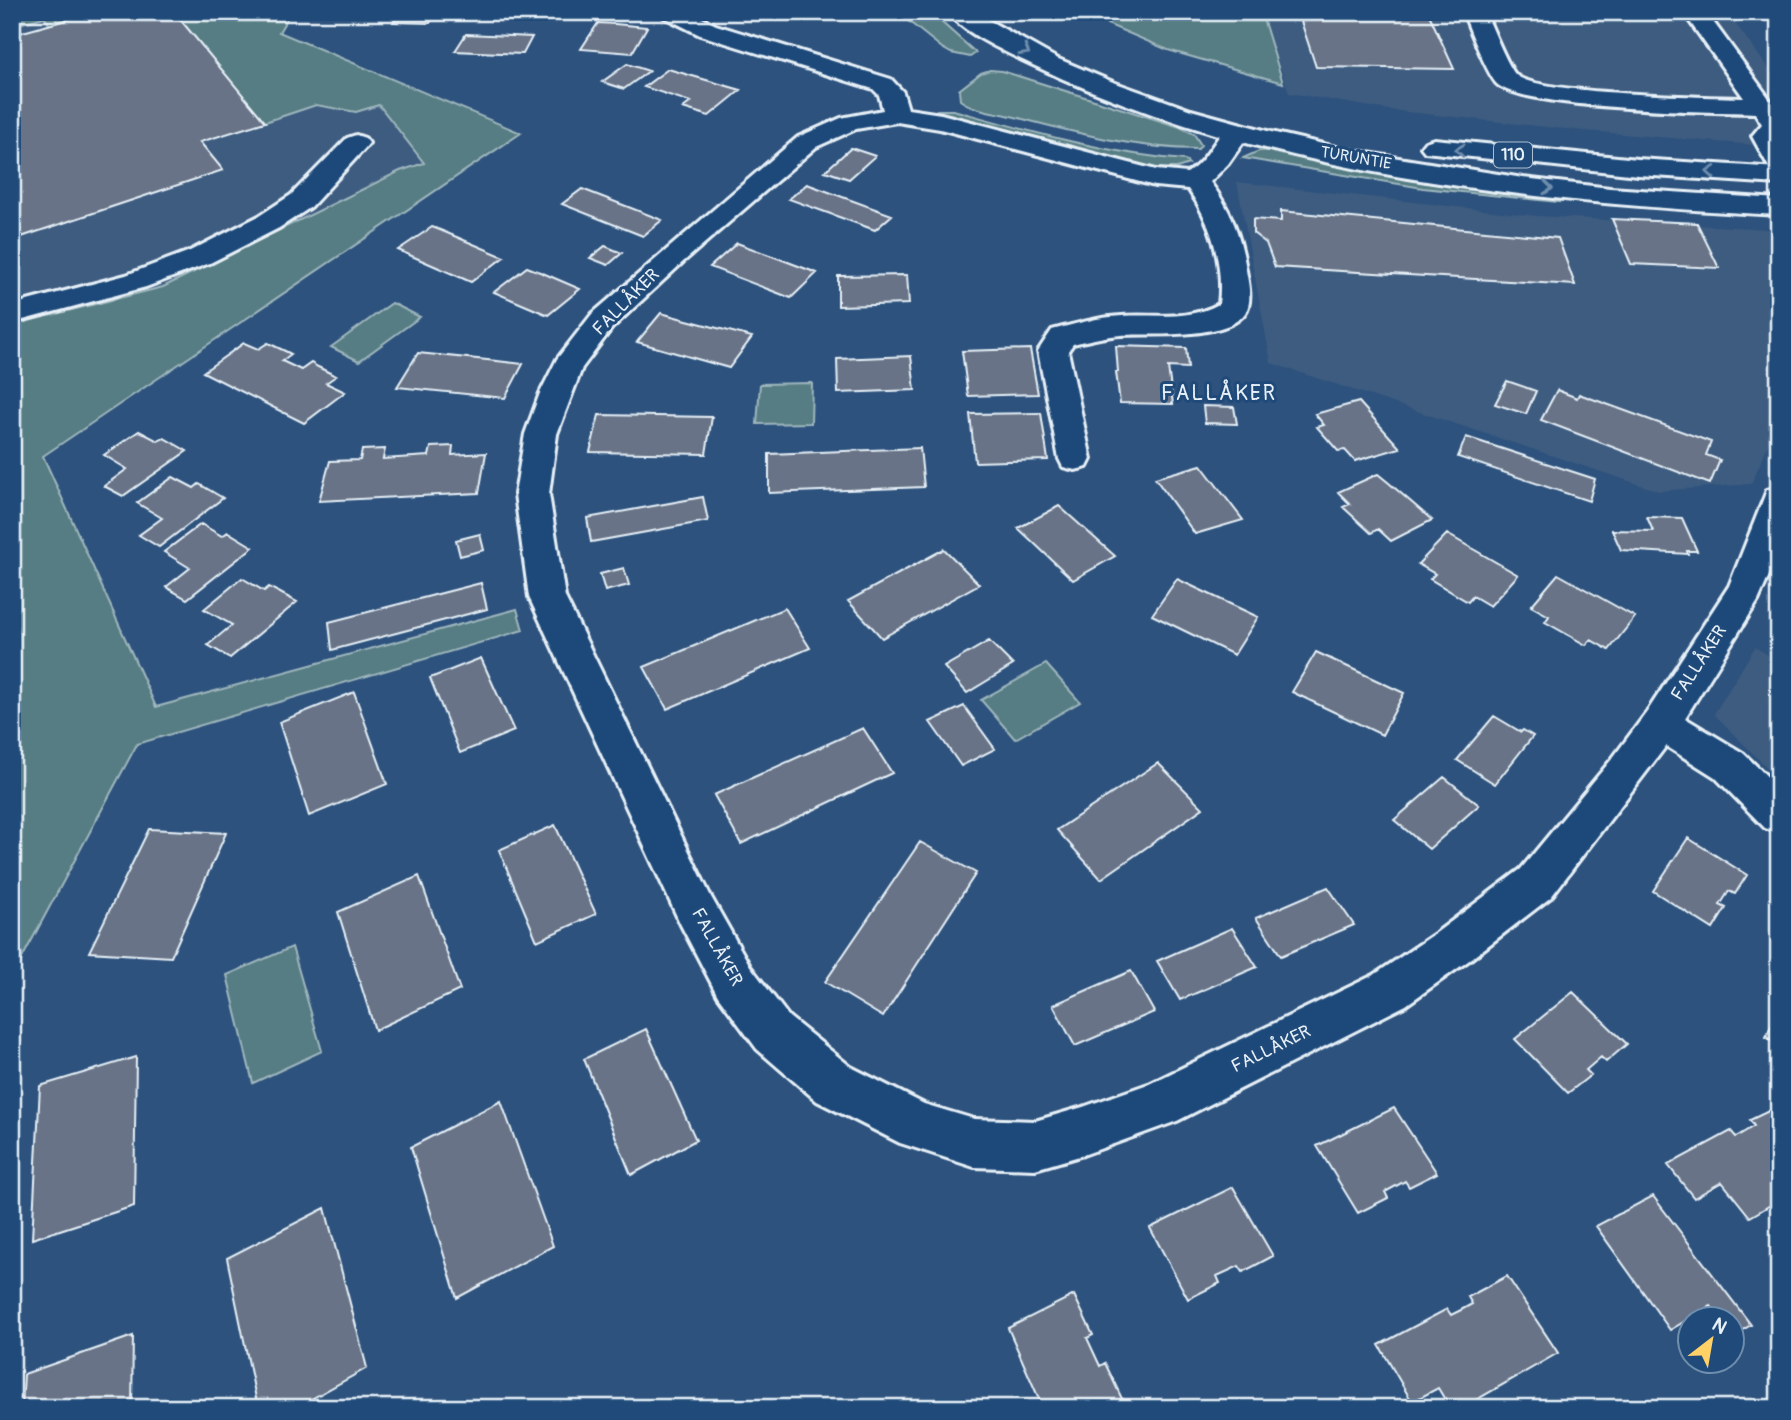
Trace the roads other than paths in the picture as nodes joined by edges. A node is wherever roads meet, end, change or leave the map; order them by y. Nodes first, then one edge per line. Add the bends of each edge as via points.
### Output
1 (672, 12) edge
2 (959, 12) edge
3 (1474, 12) edge
4 (1694, 12) edge
5 (897, 115) junction
6 (1250, 118) junction
7 (1772, 119) edge
8 (356, 143) dead end
9 (1411, 144) dead end
10 (1779, 163) edge
11 (1779, 176) edge
12 (1195, 180) junction
13 (1779, 207) edge
14 (12, 314) edge
15 (1075, 459) dead end
16 (1779, 499) edge
17 (1661, 723) junction
18 (1779, 815) edge

1 - 5 street via 708,30 882,84 891,92
2 -> 6 street, TURUNTIE / 110 via 1052,66 1178,114
3 - 7 street via 1505,79 1514,86 1683,104
4 - 7 street
5 - 12 street, FALLÅKER via 941,122 1155,178
5 - 17 street, FALLÅKER via 850,123 807,142 602,321 568,366 556,393 541,435 532,494 547,597 696,911 734,981 773,1034 834,1084 917,1126 974,1143 1035,1145 1160,1104 1390,990 1452,947 1536,883
6 - 12 street via 1217,161
6 -> 13 street, TURUNTIE / 110 via 1316,151 1456,176 1614,195
7 - 10 street via 1765,136
8 - 14 street via 301,201 200,257 136,281
11 -> 9 street, TURUNTIE / 110
12 - 15 street via 1218,213 1236,297 1233,309 1217,320 1181,326 1107,327 1063,337 1053,351
16 - 17 street, FALLÅKER via 1745,591
17 - 18 street via 1728,765

